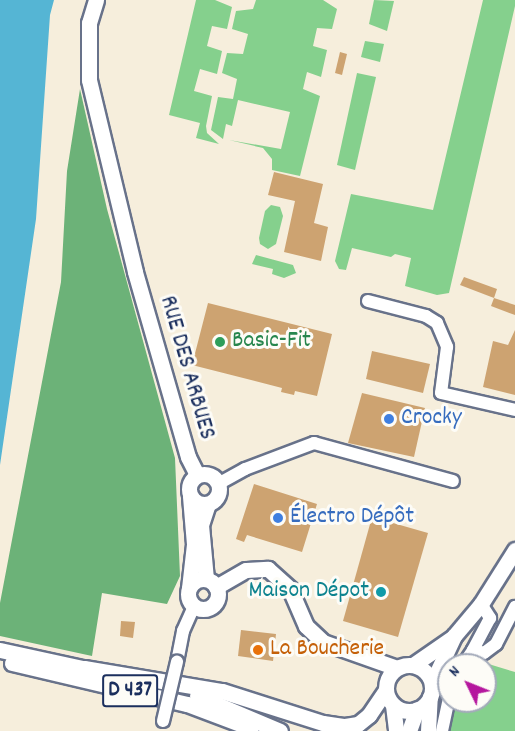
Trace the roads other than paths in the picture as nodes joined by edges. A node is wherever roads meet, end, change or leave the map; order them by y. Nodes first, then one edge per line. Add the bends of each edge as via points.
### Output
1 (96, 0) edge
2 (368, 301) dead end
3 (515, 410) edge
4 (197, 476) junction
5 (453, 481) dead end
6 (218, 484) junction
7 (190, 496) junction
8 (208, 504) junction
9 (515, 550) edge
10 (211, 583) junction
11 (189, 588) junction
12 (481, 604) junction
13 (194, 606) junction
14 (515, 607) edge
15 (454, 636) junction
16 (0, 650) edge
17 (473, 650) junction
18 (471, 653) edge
19 (0, 660) edge
20 (413, 665) junction
21 (84, 668) junction
22 (390, 679) junction
23 (431, 690) junction
24 (187, 704) junction
25 (393, 705) junction
26 (417, 709) junction
27 (446, 713) edge
28 (162, 726) edge
29 (232, 731) edge
30 (258, 731) edge
31 (280, 731) edge
32 (396, 731) edge
33 (409, 731) edge
34 (428, 731) edge
35 (442, 731) edge

1 - 4 main road, RUE DES ARBUES via 88,23 89,80 135,272 188,457
2 - 3 street via 426,316 437,323 447,347 441,393
4 - 6 main road via 209,475
4 - 7 main road via 190,482
5 - 6 street via 314,443 245,469
6 - 8 main road via 216,498
7 - 8 main road via 198,503
7 - 11 main road via 194,544
8 - 10 main road via 201,525
9 - 12 main road
10 - 11 main road via 196,580
10 - 13 main road via 218,597 213,606
10 - 22 main road via 246,570 268,569 290,589 306,626 323,642 369,661
11 - 13 main road via 188,598
12 - 15 main road
12 - 17 street via 490,618
13 - 28 street, bridge via 183,631
14 - 17 street via 490,651
15 - 20 main road
15 - 23 main road
16 - 21 main road, D 437
17 - 18 street
19 - 24 main road, D 437
20 - 22 main road
20 - 23 main road via 425,671
21 - 22 main road via 222,692 345,726 358,724 369,715
21 - 31 main road, D 437 via 214,700
22 - 25 main road
23 - 26 main road
23 - 34 main road
24 - 29 main road
24 - 30 main road, D 437
25 - 26 main road via 405,711
25 - 32 main road
26 - 33 main road
27 - 35 street

